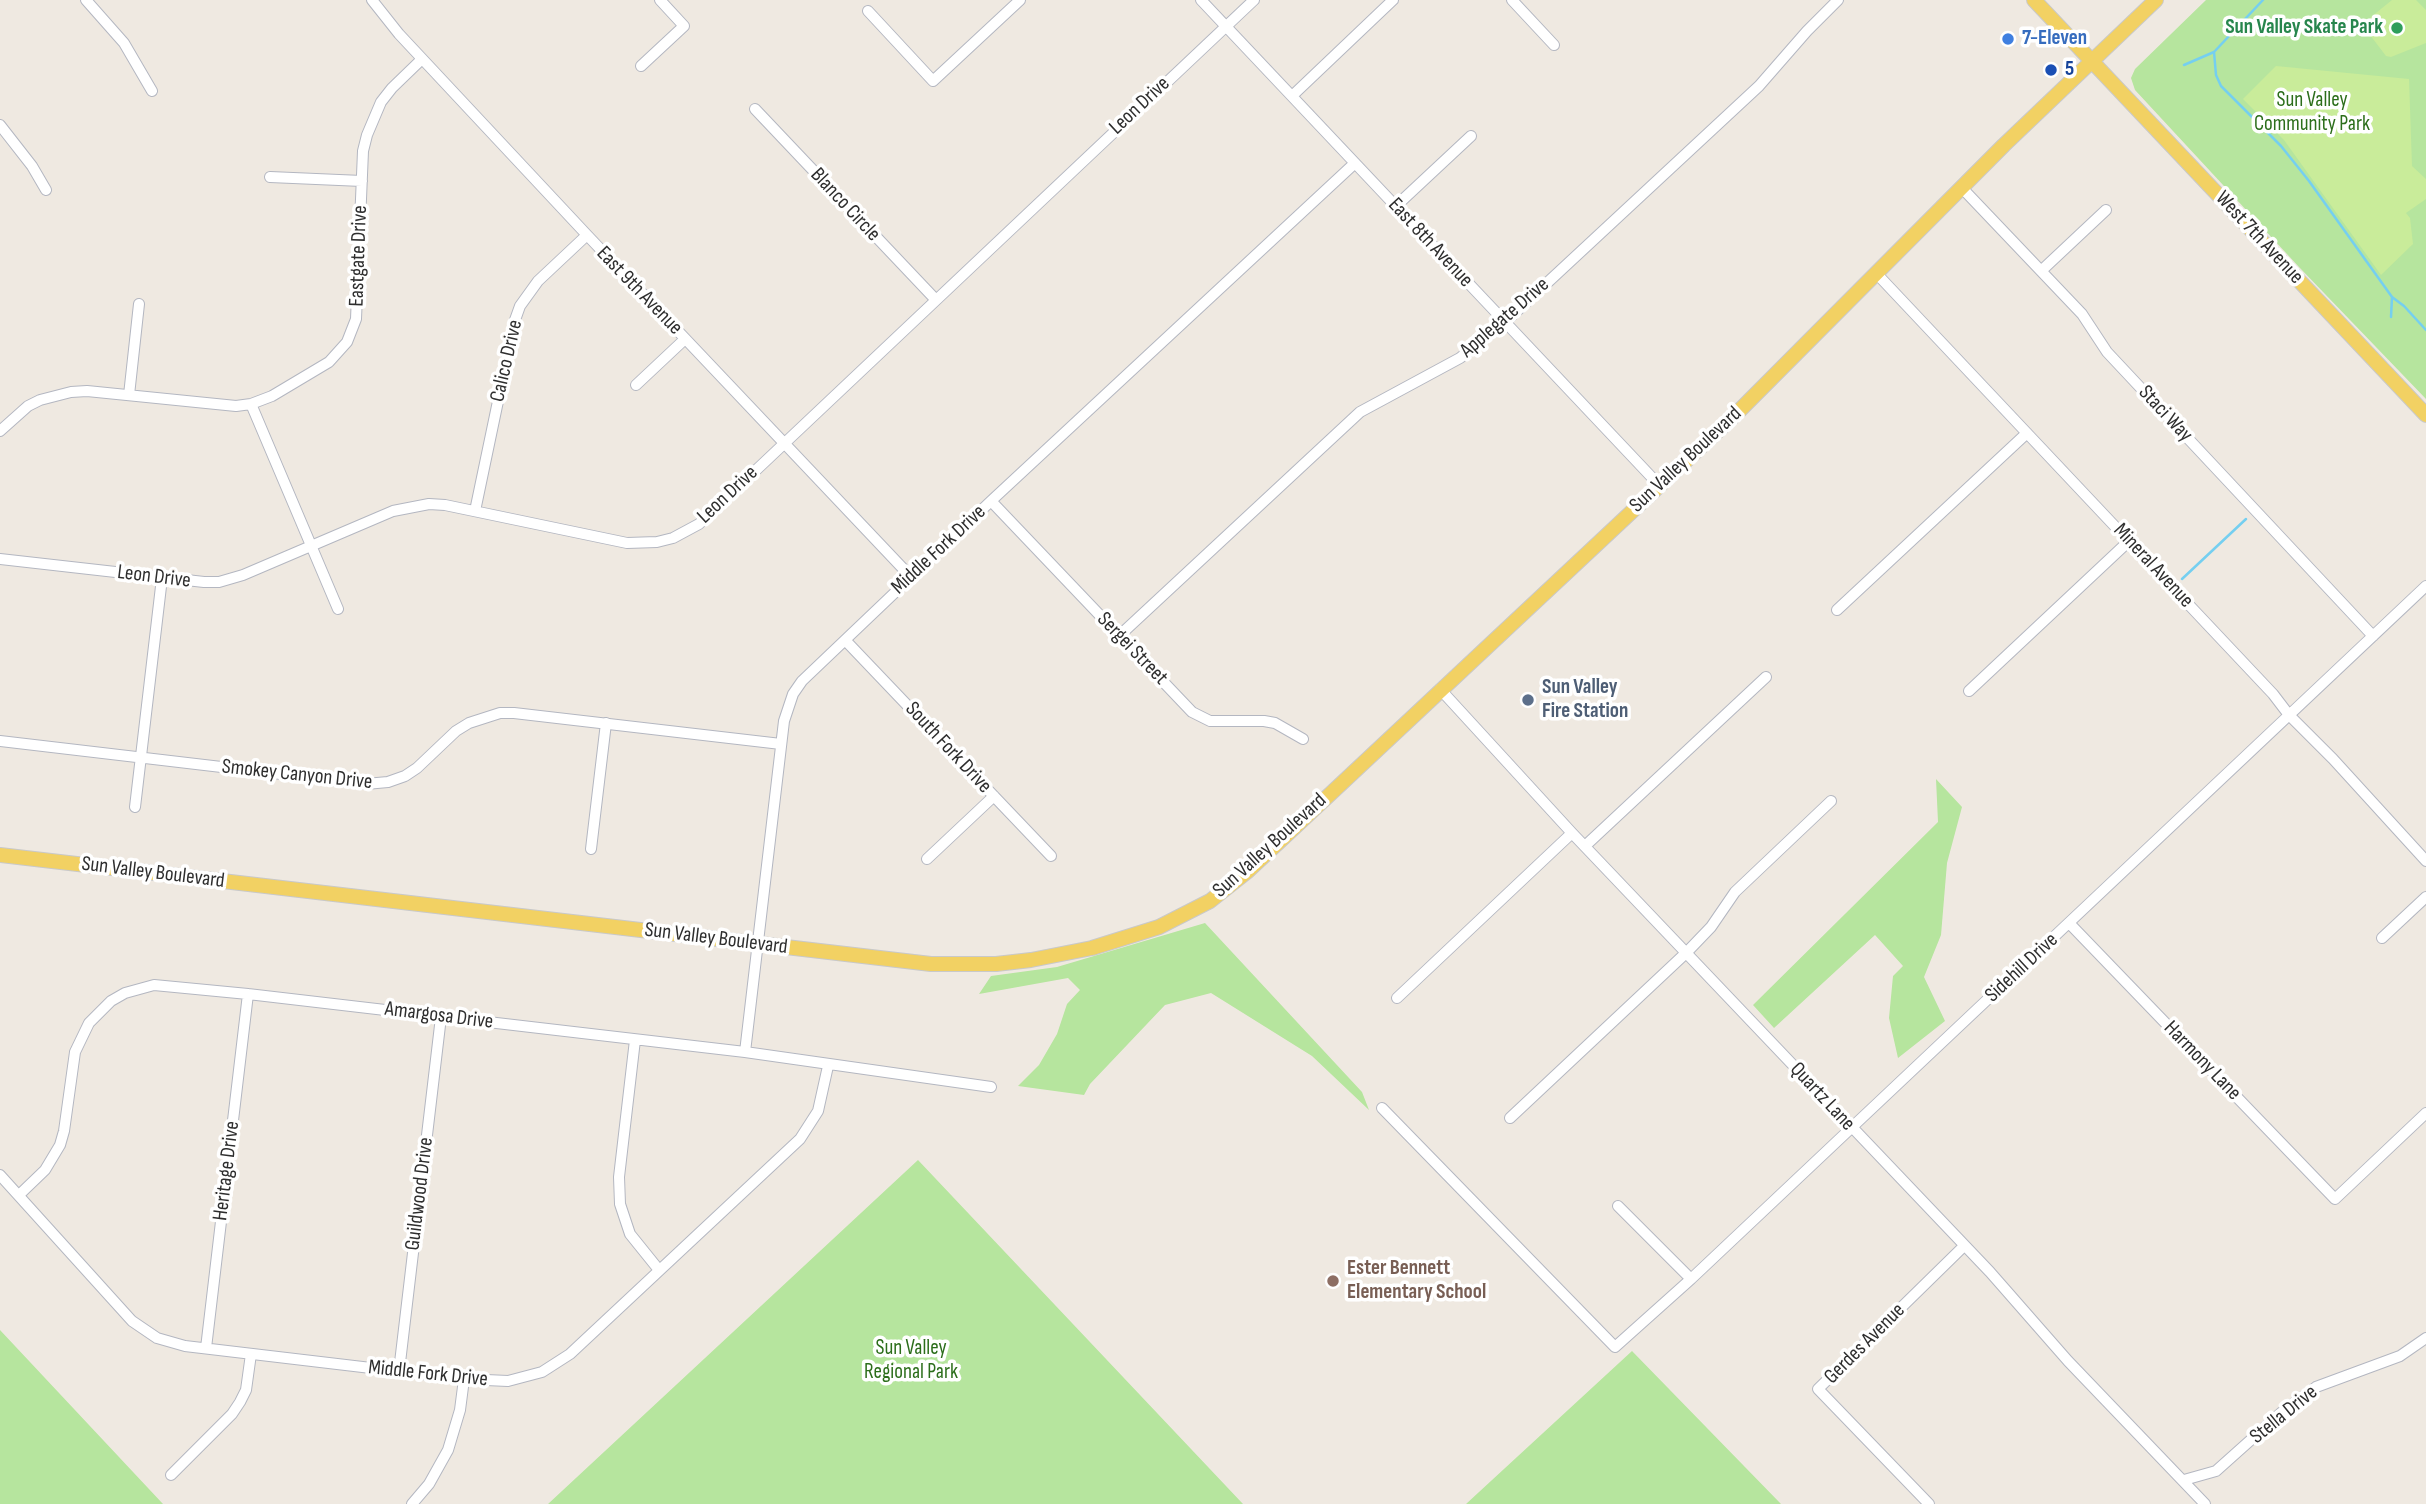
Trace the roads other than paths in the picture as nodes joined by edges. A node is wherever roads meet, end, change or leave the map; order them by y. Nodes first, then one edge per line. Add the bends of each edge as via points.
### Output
1 (86, 0) edge
2 (372, 0) edge
3 (660, 0) edge
4 (1020, 0) edge
5 (1201, 0) edge
6 (1254, 0) edge
7 (1393, 0) edge
8 (1513, 0) edge
9 (1838, 0) edge
10 (2034, 0) edge
11 (2156, 0) edge
12 (868, 11) dead end
13 (1226, 26) junction
14 (1554, 44) dead end
15 (422, 59) junction
16 (2091, 60) junction
17 (641, 66) dead end
18 (152, 91) dead end
19 (1292, 96) junction
20 (755, 109) dead end
21 (0, 125) edge
22 (1471, 136) dead end
23 (1355, 163) junction
24 (270, 177) dead end
25 (362, 181) junction
26 (1962, 188) junction
27 (46, 190) dead end
28 (1396, 206) junction
29 (2106, 210) dead end
30 (587, 235) junction
31 (2042, 271) junction
32 (1876, 273) junction
33 (936, 300) junction
34 (139, 303) dead end
35 (1505, 322) junction
36 (685, 338) junction
37 (636, 385) dead end
38 (129, 395) junction
39 (251, 404) junction
40 (2426, 415) edge
41 (0, 431) edge
42 (2027, 433) junction
43 (784, 443) junction
44 (1659, 485) junction
45 (991, 501) junction
46 (475, 511) junction
47 (2129, 541) junction
48 (311, 546) junction
49 (0, 559) edge
50 (911, 577) junction
51 (162, 578) junction
52 (2426, 586) edge
53 (338, 609) dead end
54 (1838, 610) dead end
55 (1119, 636) junction
56 (2373, 636) junction
57 (845, 640) junction
58 (1766, 677) dead end
59 (1440, 689) junction
60 (1969, 691) dead end
61 (2289, 715) junction
62 (606, 723) junction
63 (1303, 739) dead end
64 (0, 741) edge
65 (781, 744) junction
66 (141, 758) junction
67 (994, 796) junction
68 (1831, 801) dead end
69 (135, 807) dead end
70 (1572, 833) junction
71 (1585, 846) junction
72 (591, 849) dead end
73 (0, 855) edge
74 (1051, 856) dead end
75 (927, 859) dead end
76 (2426, 861) edge
77 (2426, 897) edge
78 (2069, 923) junction
79 (2382, 938) dead end
80 (757, 944) junction
81 (1687, 952) junction
82 (247, 994) junction
83 (1397, 998) dead end
84 (441, 1017) junction
85 (635, 1040) junction
86 (745, 1052) junction
87 (828, 1066) junction
88 (991, 1087) dead end
89 (1382, 1108) dead end
90 (2426, 1113) edge
91 (1510, 1118) dead end
92 (1851, 1128) junction
93 (0, 1175) edge
94 (19, 1195) junction
95 (1618, 1206) dead end
96 (1964, 1245) junction
97 (659, 1270) junction
98 (1691, 1279) junction
99 (2426, 1338) edge
100 (206, 1348) junction
101 (251, 1354) junction
102 (400, 1371) junction
103 (464, 1379) junction
104 (171, 1475) dead end
105 (2184, 1480) junction
106 (1922, 1502) edge
107 (412, 1504) edge
108 (2205, 1504) edge

1 - 18 street via 124,43
2 - 15 street, East 9th Avenue
3 - 17 street via 684,26
4 - 12 street via 933,80
5 - 13 street, East 8th Avenue
6 - 13 street, Leon Drive
7 - 19 street
8 - 14 street
9 - 35 street, Applegate Drive via 1759,86
10 - 16 main road, West 7th Avenue
11 - 16 main road, Sun Valley Boulevard
13 - 19 street, East 8th Avenue
13 - 33 street, Leon Drive
15 - 25 street, Eastgate Drive via 392,88 373,118 363,151
15 - 30 street, East 9th Avenue
16 - 26 main road, Sun Valley Boulevard
16 - 40 main road, West 7th Avenue
19 - 23 street, East 8th Avenue
20 - 33 street, Blanco Circle
21 - 27 street
22 - 28 street
23 - 28 street, East 8th Avenue
23 - 45 street, Middle Fork Drive
24 - 25 street
25 - 39 street, Eastgate Drive via 353,331 329,362
26 - 31 street, Staci Way
26 - 32 main road, Sun Valley Boulevard
28 - 35 street, East 8th Avenue
29 - 31 street
30 - 36 street, East 9th Avenue
30 - 46 street, Calico Drive via 538,281 520,306
31 - 56 street, Staci Way via 2082,314 2107,352
32 - 42 street, Mineral Avenue
32 - 44 main road, Sun Valley Boulevard
33 - 43 street, Leon Drive
34 - 38 street
35 - 44 street, East 8th Avenue
35 - 55 street, Applegate Drive via 1460,358 1360,412
36 - 37 street
36 - 43 street, East 9th Avenue
38 - 39 street, Eastgate Drive
38 - 41 street, Eastgate Drive via 88,391 55,395 28,406
39 - 48 street
42 - 47 street, Mineral Avenue
42 - 54 street
43 - 46 street, Leon Drive via 699,524 657,542 627,542
43 - 50 street, East 9th Avenue
44 - 59 main road, Sun Valley Boulevard
45 - 50 street, Middle Fork Drive
45 - 55 street, Sergei Street
46 - 48 street, Leon Drive via 445,505 410,506
47 - 60 street
47 - 61 street, Mineral Avenue
48 - 51 street, Leon Drive via 233,579
48 - 53 street
49 - 51 street, Leon Drive
50 - 57 street, Middle Fork Drive
51 - 66 street
52 - 56 street, Sidehill Drive
55 - 63 street, Sergei Street via 1200,718 1220,723 1275,723
56 - 61 street, Sidehill Drive
57 - 65 street, Middle Fork Drive via 793,694
57 - 67 street, South Fork Drive
58 - 71 street
59 - 70 street, Quartz Lane
59 - 80 main road, Sun Valley Boulevard via 1235,882 1199,908 1158,927 1092,948 996,964 931,964
61 - 76 street, Mineral Avenue
61 - 78 street, Sidehill Drive
62 - 65 street, Smokey Canyon Drive
62 - 66 street, Smokey Canyon Drive via 514,713 485,716 456,731 405,776 379,784
62 - 72 street
64 - 66 street, Smokey Canyon Drive
65 - 80 street, Middle Fork Drive
66 - 69 street
67 - 74 street, South Fork Drive
67 - 75 street
68 - 81 street via 1735,892
70 - 71 street, Quartz Lane
70 - 83 street
71 - 81 street, Quartz Lane
73 - 80 main road, Sun Valley Boulevard
77 - 79 street
78 - 90 street, Harmony Lane via 2334,1199
78 - 92 street, Sidehill Drive
80 - 86 street, Middle Fork Drive
81 - 91 street
81 - 92 street, Quartz Lane
82 - 84 street, Amargosa Drive
82 - 94 street, Amargosa Drive via 153,985 125,993 99,1011 75,1052 60,1145 45,1170
82 - 100 street, Heritage Drive
84 - 85 street, Amargosa Drive
84 - 102 street, Guildwood Drive
85 - 86 street, Amargosa Drive
85 - 97 street via 620,1204 630,1234
86 - 87 street, Amargosa Drive
87 - 88 street, Amargosa Drive
87 - 97 street, Middle Fork Drive via 818,1111 800,1139
89 - 98 street, Sidehill Drive via 1615,1347
92 - 96 street, Quartz Lane
92 - 98 street, Sidehill Drive
93 - 94 street, Middle Fork Drive
94 - 100 street, Middle Fork Drive via 144,1331 171,1343
95 - 98 street
96 - 105 street, Quartz Lane
96 - 106 street, Gerdes Avenue via 1818,1390
97 - 103 street, Middle Fork Drive via 570,1354 542,1372 508,1381
99 - 105 street, Stella Drive via 2400,1356 2316,1387 2216,1472
100 - 101 street, Middle Fork Drive
101 - 102 street, Middle Fork Drive
101 - 104 street via 240,1402
102 - 103 street, Middle Fork Drive
103 - 107 street via 448,1450
105 - 108 street, Quartz Lane

